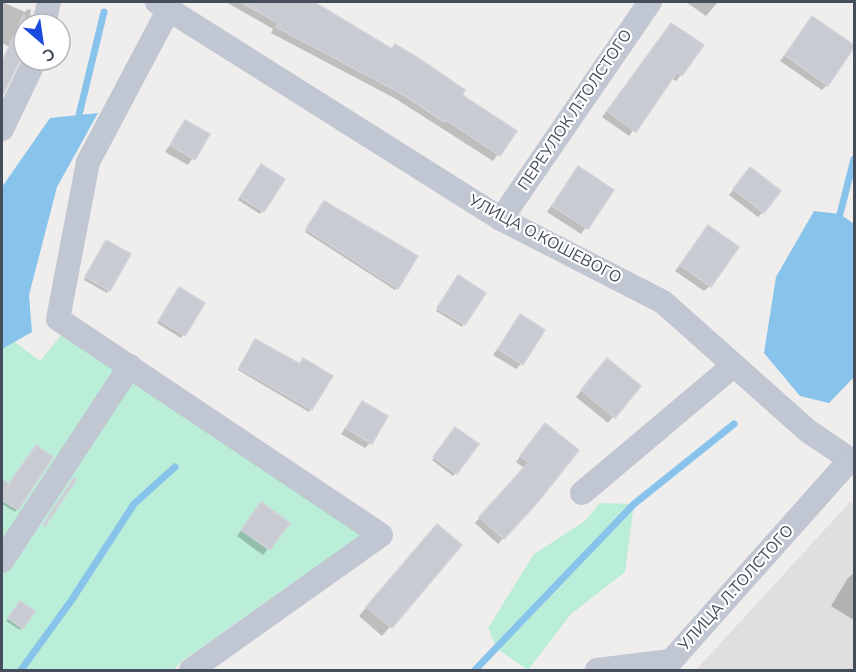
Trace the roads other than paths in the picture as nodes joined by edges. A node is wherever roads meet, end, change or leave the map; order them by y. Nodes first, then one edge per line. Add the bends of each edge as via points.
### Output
1 (650, 2) edge
2 (163, 5) edge
3 (29, 72) edge
4 (2, 129) edge
5 (501, 219) junction
6 (734, 365) junction
7 (130, 366) junction
8 (853, 461) edge
9 (582, 494) dead end
10 (2, 561) edge
11 (191, 670) edge
12 (597, 670) edge

1 - 5 street, ПЕРЕУЛОК Л.ТОЛСТОГО
2 - 5 street, УЛИЦА О.КОШЕВОГО
2 - 7 street via 88,162 58,319
3 - 4 street
5 - 6 street, УЛИЦА О.КОШЕВОГО via 663,302
6 - 8 street, УЛИЦА О.КОШЕВОГО via 808,431
6 - 9 street
7 - 10 street
7 - 11 street via 381,535
8 - 12 street, УЛИЦА Л.ТОЛСТОГО via 671,661

